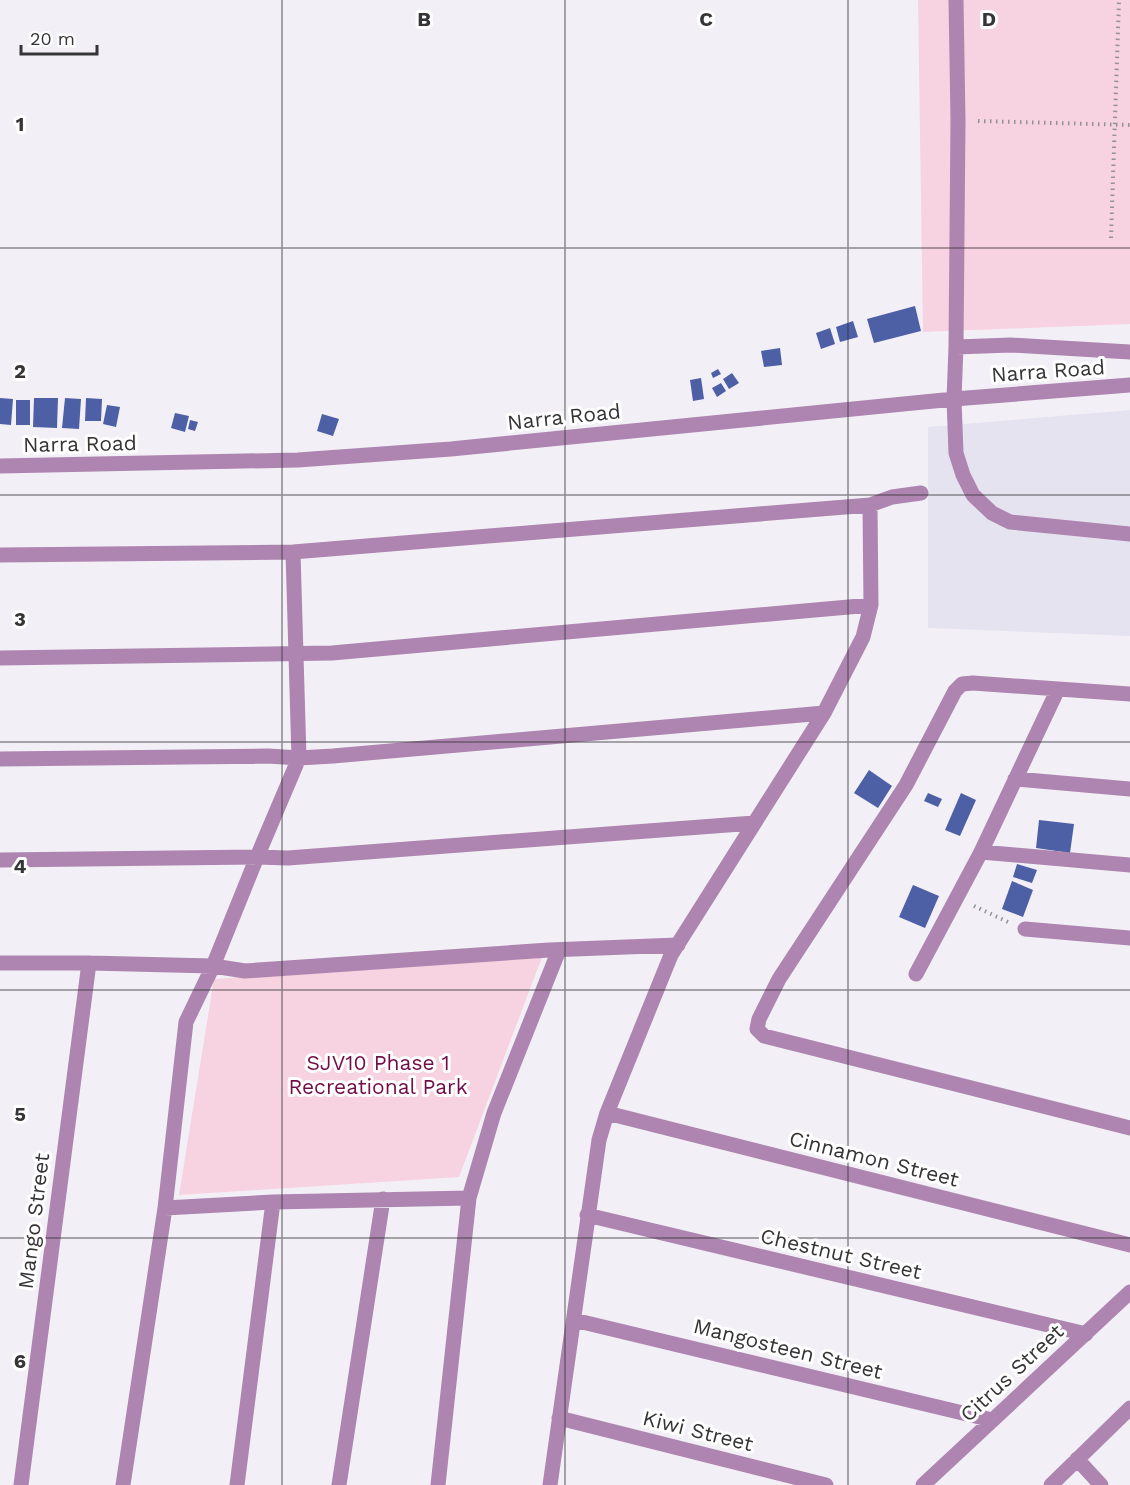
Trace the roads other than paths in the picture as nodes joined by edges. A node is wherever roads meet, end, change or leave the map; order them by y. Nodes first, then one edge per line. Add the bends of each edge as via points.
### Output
1 (956, 0) edge
2 (956, 348) junction
3 (1130, 352) edge
4 (1130, 385) edge
5 (954, 399) junction
6 (0, 466) edge
7 (921, 494) dead end
8 (870, 505) junction
9 (1130, 534) edge
10 (293, 552) junction
11 (0, 555) edge
12 (871, 605) junction
13 (297, 654) junction
14 (0, 658) edge
15 (1058, 689) junction
16 (1130, 694) edge
17 (824, 714) junction
18 (299, 758) junction
19 (0, 759) edge
20 (1015, 779) junction
21 (1130, 789) edge
22 (754, 823) junction
23 (981, 852) junction
24 (257, 857) junction
25 (0, 860) edge
26 (1130, 865) edge
27 (1025, 929) road end
28 (1130, 938) edge
29 (678, 945) junction
30 (559, 950) junction
31 (0, 963) edge
32 (89, 963) junction
33 (213, 966) junction
34 (916, 974) dead end
35 (607, 1113) junction
36 (1130, 1128) edge
37 (469, 1198) junction
38 (383, 1199) junction
39 (273, 1202) junction
40 (165, 1208) junction
41 (587, 1215) junction
42 (1130, 1245) edge
43 (1130, 1292) edge
44 (574, 1320) junction
45 (1086, 1334) junction
46 (1130, 1408) edge
47 (559, 1418) junction
48 (992, 1420) junction
49 (1077, 1459) junction
50 (21, 1485) edge
51 (123, 1485) edge
52 (237, 1485) edge
53 (339, 1485) edge
54 (438, 1485) edge
55 (550, 1485) edge
56 (826, 1485) edge
57 (923, 1485) edge
58 (1051, 1485) edge
59 (1101, 1485) edge

1 - 2 street
2 - 3 street via 1011,345
2 - 5 street
4 - 5 street, Narra Road
5 - 6 street, Narra Road via 452,449 298,460
5 - 9 street via 956,453 963,475 973,495 992,513 1010,522
7 - 8 street via 892,497
8 - 10 street
8 - 12 street
10 - 11 street
10 - 13 street
12 - 13 street
12 - 17 street via 863,637
13 - 14 street
13 - 18 street
15 - 16 street
15 - 20 street
15 - 36 street via 973,683 963,684 955,691 906,785 779,979 757,1029 764,1036
17 - 18 street
17 - 22 street
18 - 19 street
18 - 24 street
20 - 21 street
20 - 23 street
22 - 24 street via 288,858
22 - 29 street
23 - 26 street
23 - 34 street
24 - 25 street
24 - 33 street
27 - 28 street
29 - 30 street
29 - 35 street
30 - 33 street via 245,971
30 - 37 street via 494,1113
31 - 32 street
32 - 33 street
32 - 50 street, Mango Street
33 - 40 street via 186,1022
35 - 41 street via 598,1140
35 - 42 street, Cinnamon Street
37 - 38 street
37 - 54 street
38 - 39 street
38 - 53 street
39 - 40 street
39 - 52 street
40 - 51 street
41 - 44 street
41 - 45 street, Chestnut Street
43 - 45 street, Citrus Street
44 - 47 street
44 - 48 street, Mangosteen Street
45 - 48 street, Citrus Street
46 - 49 street
47 - 55 street
47 - 56 street, Kiwi Street
48 - 57 street, Citrus Street
49 - 58 street
49 - 59 street

